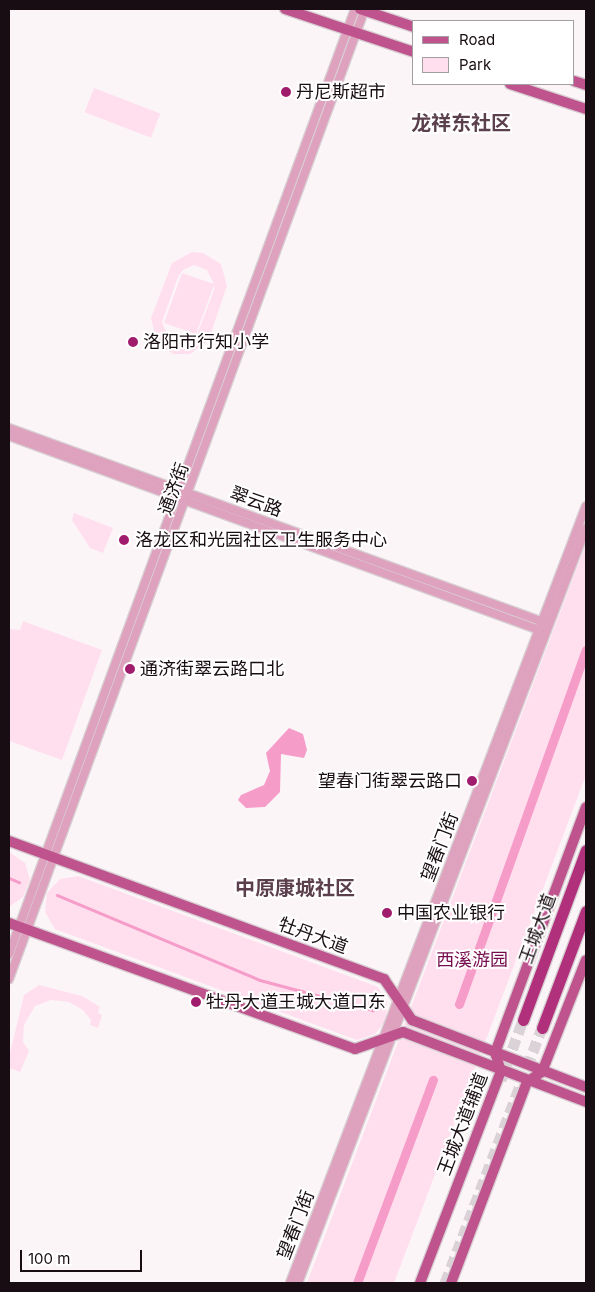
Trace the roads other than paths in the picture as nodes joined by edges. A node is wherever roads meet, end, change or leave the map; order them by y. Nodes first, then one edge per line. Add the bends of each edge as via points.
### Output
1 (285, 9) edge
2 (361, 9) edge
3 (412, 26) edge
4 (352, 31) junction
5 (412, 51) edge
6 (513, 85) edge
7 (586, 109) edge
8 (9, 428) edge
9 (9, 436) edge
10 (178, 494) junction
11 (188, 497) junction
12 (586, 506) edge
13 (586, 528) edge
14 (546, 623) junction
15 (543, 632) junction
16 (586, 807) edge
17 (9, 841) edge
18 (586, 850) edge
19 (51, 856) junction
20 (586, 911) edge
21 (18, 926) edge
22 (9, 954) edge
23 (586, 960) edge
24 (9, 979) edge
25 (400, 1008) junction
26 (523, 1020) tunnel mouth
27 (542, 1028) tunnel mouth
28 (389, 1036) junction
29 (495, 1053) junction
30 (501, 1071) junction
31 (542, 1072) junction
32 (528, 1082) junction
33 (586, 1087) edge
34 (586, 1102) edge
35 (290, 1283) edge
36 (298, 1283) edge
37 (420, 1283) edge
38 (451, 1283) edge

1 - 4 main road
2 - 3 main road
2 - 4 street, 通济街
4 - 5 main road
4 - 10 street, 通济街
4 - 11 street, 通济街
6 - 7 main road
8 - 10 street, 翠云路
9 - 10 street, 翠云路
10 - 11 street, 翠云路
10 - 19 street, 通济街
11 - 14 street, 翠云路
11 - 15 street, 翠云路
11 - 19 street, 通济街
12 - 14 street, 望春门街
13 - 14 street, 望春门街
14 - 15 street, 望春门街
15 - 25 street, 望春门街
16 - 29 main road, 王城大道辅道
17 - 19 main road, 牡丹大道
18 - 26 highway, 王城大道
19 - 21 street, 通济街
19 - 25 main road, 牡丹大道 via 384,979
20 - 27 highway
21 - 22 street, 通济街
21 - 24 street, 通济街
21 - 28 main road via 355,1049
23 - 31 main road
25 - 28 street, 望春门街
25 - 29 main road via 412,1020
28 - 30 main road via 403,1032
28 - 35 street, 望春门街
28 - 36 street, 望春门街
29 - 30 main road, 王城大道辅道
29 - 31 main road
30 - 32 main road
30 - 37 main road, 王城大道辅道
31 - 32 main road
31 - 33 main road
32 - 34 main road
32 - 38 main road

